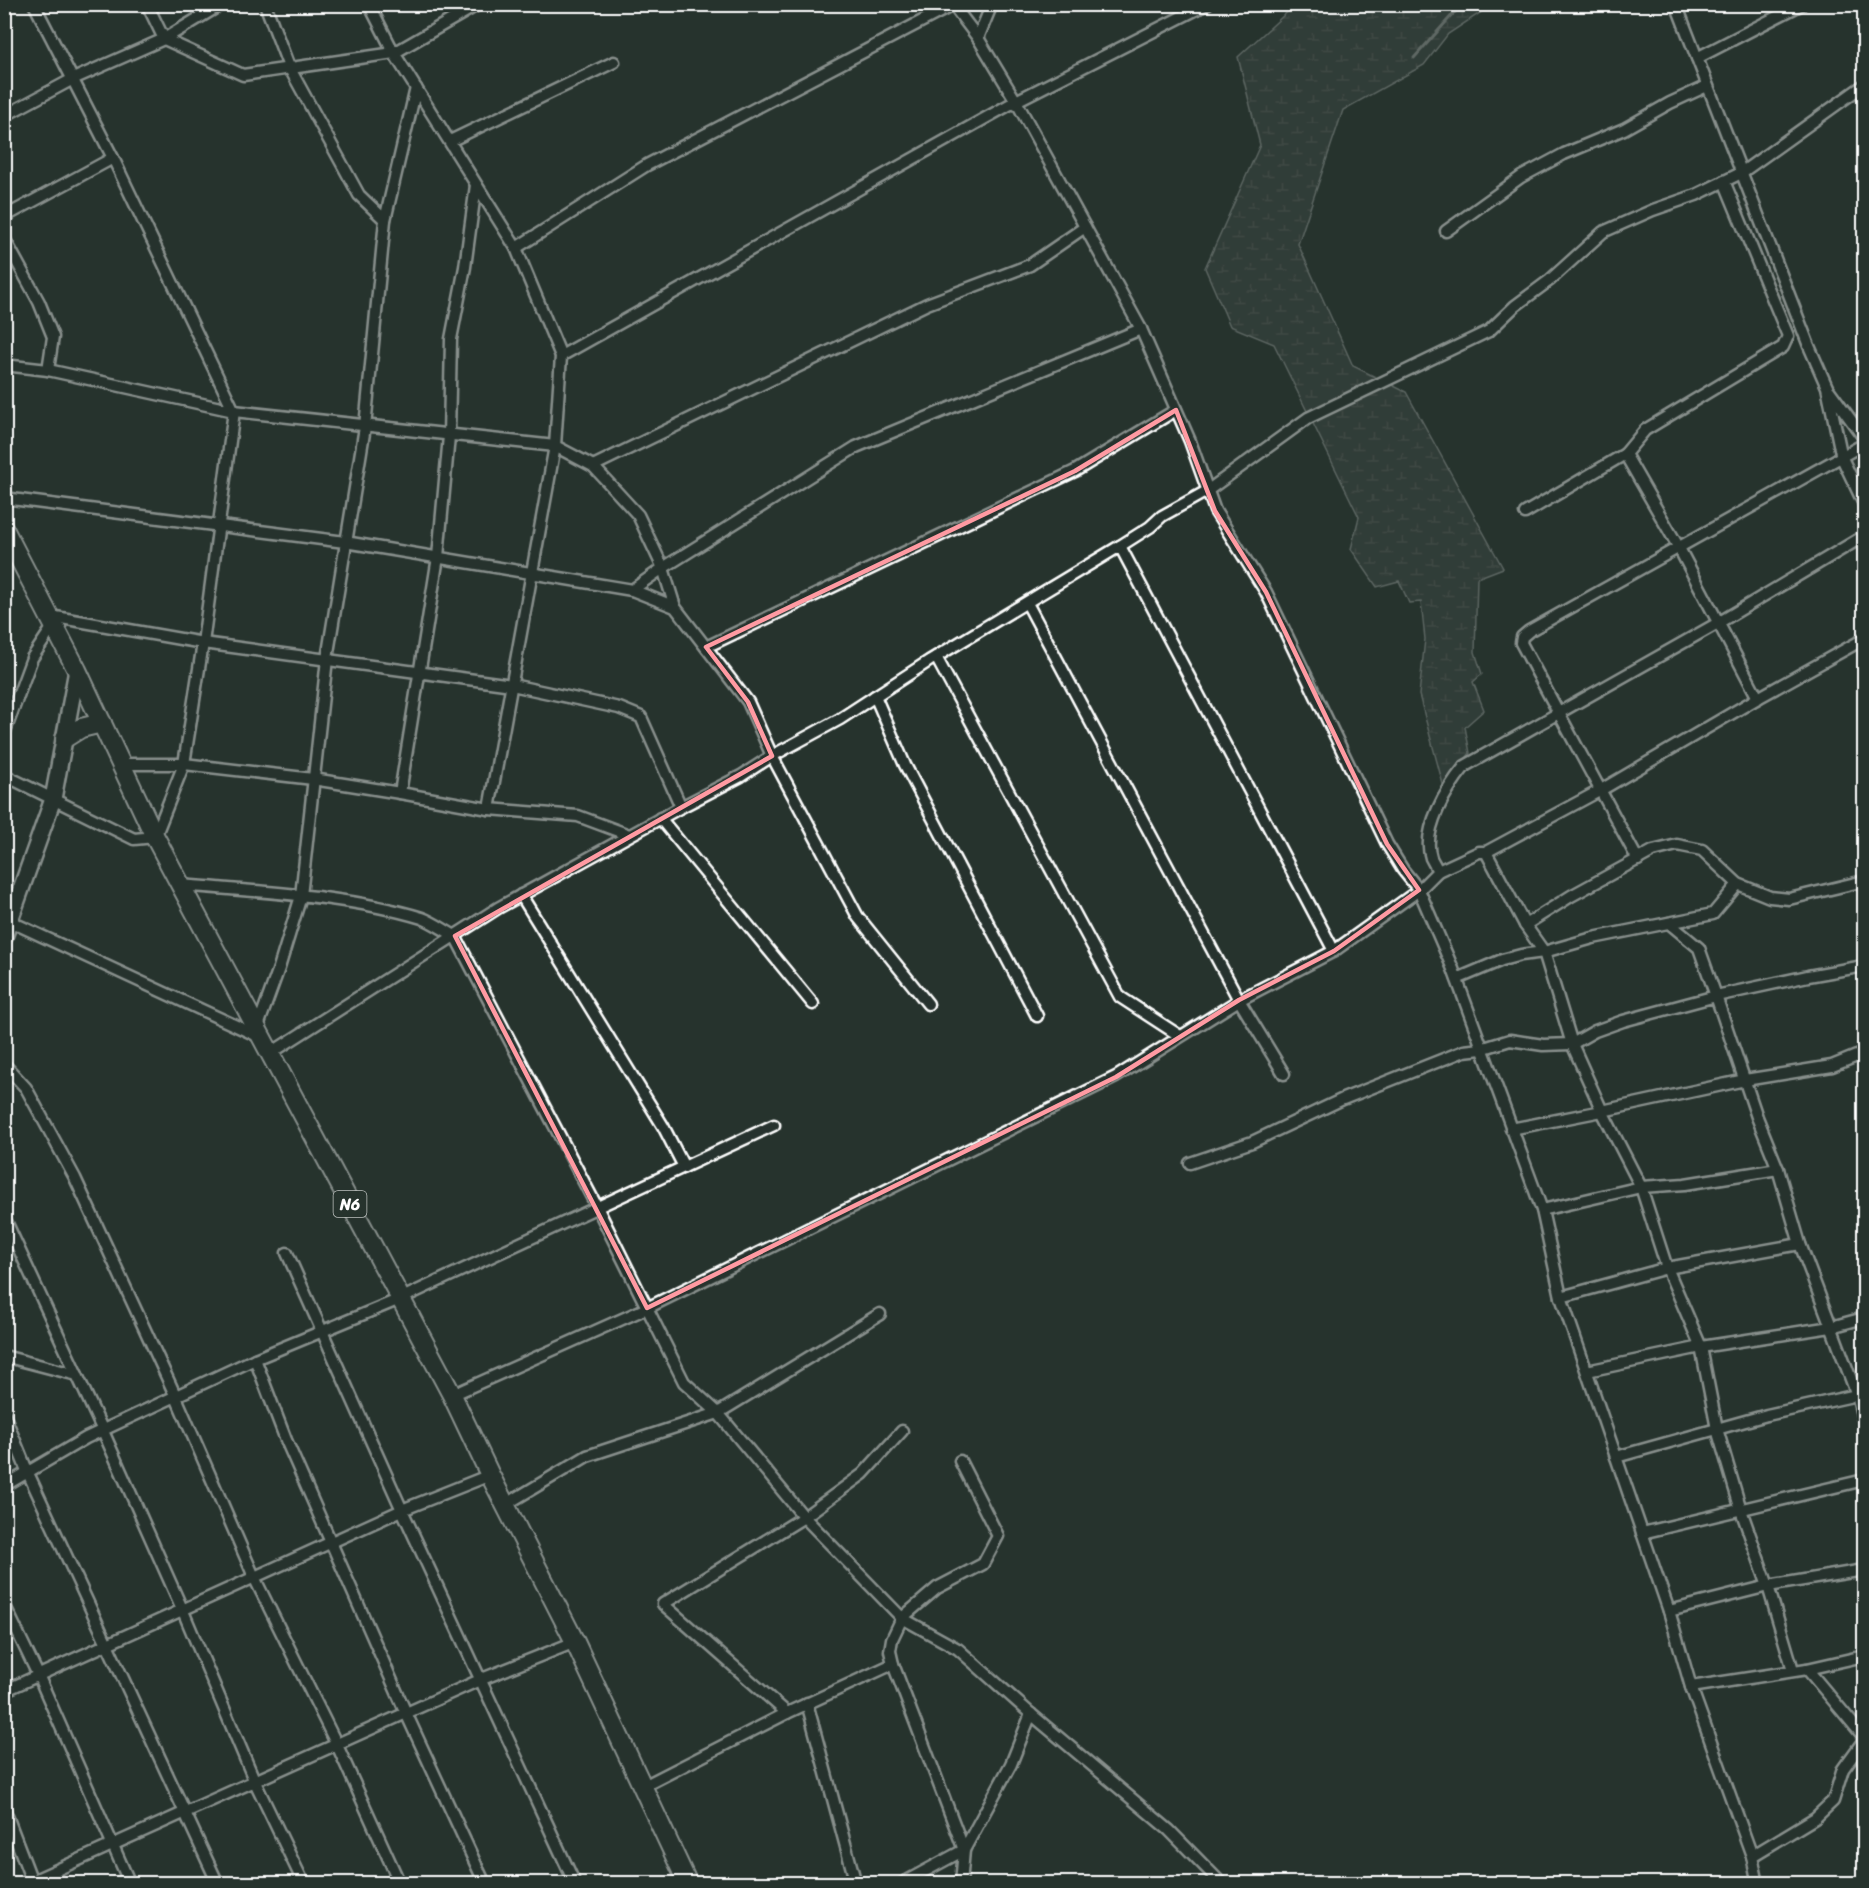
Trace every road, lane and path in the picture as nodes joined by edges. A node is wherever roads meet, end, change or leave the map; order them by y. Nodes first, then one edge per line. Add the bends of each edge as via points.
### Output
1 (34, 4) edge
2 (147, 4) edge
3 (222, 4) edge
4 (265, 4) edge
5 (369, 4) edge
6 (478, 4) edge
7 (992, 4) edge
8 (1207, 4) edge
9 (1676, 4) edge
10 (1802, 4) edge
11 (978, 38) junction
12 (164, 39) junction
13 (394, 53) junction
14 (1696, 58) junction
15 (614, 62) dead end
16 (289, 67) junction
17 (73, 79) junction
18 (1864, 85) edge
19 (1707, 86) junction
20 (416, 88) junction
21 (1016, 101) junction
22 (4, 116) edge
23 (450, 141) junction
24 (113, 158) junction
25 (1741, 173) junction
26 (1724, 181) junction
27 (477, 185) junction
28 (4, 217) edge
29 (385, 220) junction
30 (1085, 227) junction
31 (1446, 231) dead end
32 (4, 238) edge
33 (516, 248) junction
34 (1141, 329) junction
35 (561, 356) junction
36 (4, 365) edge
37 (48, 370) junction
38 (1827, 387) junction
39 (1176, 410) junction
40 (234, 411) junction
41 (365, 427) junction
42 (449, 436) junction
43 (1864, 438) edge
44 (1864, 444) edge
45 (555, 446) junction
46 (1625, 454) junction
47 (1842, 458) junction
48 (593, 466) junction
49 (1207, 491) junction
50 (4, 498) edge
51 (1864, 504) edge
52 (1525, 513) dead end
53 (217, 526) junction
54 (4, 529) edge
55 (1864, 536) edge
56 (345, 542) junction
57 (1120, 546) junction
58 (1678, 548) junction
59 (438, 557) junction
60 (663, 568) junction
61 (530, 574) junction
62 (632, 590) junction
63 (1027, 603) junction
64 (675, 607) junction
65 (52, 621) junction
66 (1718, 623) junction
67 (1864, 639) edge
68 (202, 643) junction
69 (706, 647) junction
70 (936, 657) junction
71 (327, 659) junction
72 (77, 670) junction
73 (420, 672) junction
74 (512, 685) junction
75 (875, 696) junction
76 (1758, 698) junction
77 (1558, 713) junction
78 (102, 723) junction
79 (4, 734) edge
80 (65, 738) junction
81 (772, 756) junction
82 (121, 764) junction
83 (184, 764) junction
84 (4, 776) edge
85 (313, 779) junction
86 (1601, 790) junction
87 (400, 793) junction
88 (53, 799) junction
89 (681, 807) junction
90 (489, 809) junction
91 (660, 818) junction
92 (629, 835) junction
93 (155, 837) junction
94 (1486, 852) junction
95 (1638, 860) junction
96 (1438, 871) junction
97 (1864, 881) edge
98 (1738, 884) junction
99 (181, 885) junction
100 (1419, 890) junction
101 (301, 896) junction
102 (521, 896) junction
103 (8, 920) edge
104 (1670, 922) junction
105 (1525, 925) junction
106 (454, 936) junction
107 (4, 937) edge
108 (1334, 951) junction
109 (1544, 952) junction
110 (1864, 966) edge
111 (1457, 979) junction
112 (1716, 996) junction
113 (1239, 1000) junction
114 (813, 1004) dead end
115 (928, 1004) dead end
116 (1037, 1016) dead end
117 (1180, 1036) junction
118 (263, 1040) junction
119 (1572, 1044) junction
120 (1481, 1048) junction
121 (1864, 1053) edge
122 (4, 1064) edge
123 (1284, 1074) dead end
124 (1745, 1080) junction
125 (1602, 1112) junction
126 (774, 1125) dead end
127 (1511, 1129) junction
128 (1190, 1163) dead end
129 (684, 1167) junction
130 (1778, 1169) junction
131 (1641, 1187) junction
132 (597, 1207) junction
133 (1542, 1210) junction
134 (4, 1217) edge
135 (1800, 1244) junction
136 (288, 1252) dead end
137 (1667, 1268) junction
138 (1562, 1297) junction
139 (400, 1299) junction
140 (647, 1308) junction
141 (880, 1314) dead end
142 (1864, 1318) edge
143 (1831, 1327) junction
144 (323, 1332) junction
145 (1701, 1347) junction
146 (4, 1356) edge
147 (255, 1359) junction
148 (1587, 1371) junction
149 (77, 1375) junction
150 (452, 1395) junction
151 (1857, 1395) junction
152 (176, 1397) junction
153 (718, 1413) junction
154 (4, 1414) edge
155 (1864, 1424) edge
156 (1717, 1429) junction
157 (103, 1431) junction
158 (902, 1431) dead end
159 (1616, 1457) junction
160 (960, 1461) dead end
161 (28, 1473) junction
162 (489, 1474) junction
163 (1864, 1480) edge
164 (4, 1486) edge
165 (505, 1505) junction
166 (402, 1510) junction
167 (1741, 1510) junction
168 (804, 1517) junction
169 (1642, 1533) junction
170 (331, 1542) junction
171 (1864, 1570) edge
172 (255, 1579) junction
173 (1768, 1586) junction
174 (4, 1604) edge
175 (183, 1611) junction
176 (1669, 1611) junction
177 (902, 1618) junction
178 (575, 1642) junction
179 (108, 1643) junction
180 (1864, 1656) edge
181 (893, 1664) junction
182 (1807, 1668) junction
183 (1793, 1670) junction
184 (39, 1677) junction
185 (482, 1679) junction
186 (1691, 1687) junction
187 (4, 1692) edge
188 (807, 1704) junction
189 (406, 1713) junction
190 (787, 1713) junction
191 (1031, 1714) junction
192 (1864, 1738) edge
193 (338, 1745) junction
194 (255, 1782) junction
195 (644, 1786) junction
196 (6, 1813) edge
197 (185, 1814) junction
198 (113, 1846) junction
199 (964, 1850) junction
200 (1752, 1856) junction
201 (32, 1882) edge
202 (130, 1884) edge
203 (218, 1884) edge
204 (304, 1884) edge
205 (400, 1884) edge
206 (486, 1884) edge
207 (576, 1884) edge
208 (688, 1884) edge
209 (856, 1884) edge
210 (902, 1884) edge
211 (961, 1884) edge
212 (1222, 1884) edge
213 (1758, 1884) edge

1 - 17 street
2 - 12 street
3 - 12 street
4 - 16 street
5 - 13 street
6 - 13 street
7 - 11 street
8 - 21 street
9 - 14 street
10 - 14 street
11 - 21 street
11 - 33 street via 954,4 647,165
12 - 16 street via 243,75
12 - 17 street
13 - 16 street
13 - 20 street
14 - 19 street
15 - 23 street
16 - 29 street via 359,195
17 - 22 street
17 - 24 street
18 - 25 street
19 - 25 street
19 - 31 street via 1521,177
20 - 23 street
20 - 29 street
21 - 30 street
21 - 35 street
23 - 27 street
24 - 28 street
24 - 40 street
25 - 26 street
25 - 38 street
26 - 46 street via 1788,336 1783,347 1645,430
26 - 49 street via 1603,232 1490,331 1308,418
27 - 33 street
27 - 42 street via 451,339
29 - 41 street
30 - 34 street
30 - 48 street via 1030,265 927,303
32 - 37 street via 54,337
33 - 35 street
34 - 39 street
34 - 60 street via 856,447
35 - 45 street
36 - 37 street
37 - 40 street
38 - 43 street
38 - 47 street
39 - 49 street
39 - 69 street via 1075,471
40 - 41 street
40 - 53 street
41 - 42 street
41 - 56 street
42 - 45 street
42 - 59 street
44 - 47 street
45 - 48 street
45 - 61 street
46 - 52 street
46 - 58 street
47 - 51 street
47 - 58 street
48 - 60 street via 638,514
49 - 57 street
49 - 100 street via 1215,511 1266,592 1387,844
50 - 53 street
53 - 56 street
53 - 68 street
54 - 65 highway, N6
55 - 66 street
56 - 59 street
56 - 71 street
57 - 63 street
57 - 108 street
58 - 66 street
58 - 77 street via 1522,638 1521,644
59 - 61 street
59 - 73 street
60 - 62 street
60 - 64 street
61 - 62 street
61 - 74 street
62 - 64 street
63 - 70 street
63 - 113 street
64 - 69 street
65 - 68 street
65 - 72 highway, N6
65 - 79 street via 32,658
66 - 76 street
66 - 77 street
67 - 76 street
68 - 71 street
68 - 83 street
69 - 81 street via 748,702
70 - 75 street
70 - 117 street via 1120,997
71 - 73 street
71 - 85 street
72 - 78 highway, N6
72 - 80 main road
73 - 74 street
73 - 87 street
74 - 89 street via 619,708 641,717
74 - 90 street
75 - 81 street
75 - 116 street via 904,765
76 - 86 street
77 - 86 street
77 - 96 street via 1465,766 1452,782 1430,833 1430,856
78 - 80 highway via 81,728
78 - 82 highway, N6
80 - 88 main road
81 - 89 street
81 - 115 street via 858,917
82 - 83 street
82 - 93 highway, N6
83 - 85 street
83 - 93 street
84 - 88 street
85 - 87 street
85 - 101 street
86 - 94 street
86 - 95 street
87 - 90 street
88 - 93 street via 134,839
88 - 103 main road
89 - 91 street
90 - 92 street via 578,816
91 - 92 street
91 - 114 street
92 - 102 street
93 - 99 highway, N6
94 - 96 street
94 - 105 street
95 - 98 street via 1653,851 1677,845 1702,850
95 - 105 street
96 - 100 street
97 - 98 street via 1789,899 1770,897
98 - 104 street via 1713,914
99 - 101 street
99 - 118 highway, N6
100 - 108 street
100 - 111 street
101 - 106 street via 424,919
101 - 118 street
102 - 106 street
102 - 129 street via 663,1126
103 - 107 main road
103 - 118 street
104 - 109 street
104 - 112 street via 1699,948
105 - 109 street
106 - 118 street
106 - 132 street
108 - 113 street
109 - 111 street via 1502,960
109 - 119 street
110 - 112 street
111 - 120 street
112 - 119 street via 1623,1021
112 - 124 street
113 - 117 street
113 - 123 street
117 - 140 street via 1116,1077
118 - 139 highway, N6
119 - 120 street via 1510,1040
119 - 125 street
120 - 127 street
120 - 128 street via 1464,1051 1343,1099 1252,1142
121 - 124 street via 1832,1066
122 - 152 street via 26,1088 68,1162
124 - 125 street
124 - 130 street
125 - 127 street
125 - 131 street
126 - 129 street
127 - 133 street
129 - 132 street
130 - 131 street
130 - 135 street
131 - 133 street
131 - 137 street
132 - 139 street
132 - 140 street
133 - 138 street
134 - 149 street
135 - 137 street
135 - 143 street
136 - 144 street
137 - 138 street
137 - 145 street
138 - 148 street
139 - 144 street
139 - 150 highway, N6
140 - 150 street
140 - 153 street via 684,1382
141 - 153 street
142 - 143 street
143 - 145 street
143 - 151 street
144 - 147 street
144 - 166 street
145 - 148 street
145 - 156 street
146 - 149 street
147 - 152 street
147 - 170 street
148 - 159 street
149 - 157 street
150 - 162 highway, N6
151 - 155 street
151 - 156 street
152 - 157 street
152 - 172 street
153 - 165 street via 587,1456
153 - 168 street
154 - 161 street
156 - 159 street
156 - 167 street
157 - 161 street
157 - 175 street
158 - 168 street via 863,1474
159 - 169 street
160 - 177 street via 998,1536 982,1564 937,1588
161 - 164 street
161 - 179 street
162 - 165 highway, N6
162 - 166 street
163 - 167 street
165 - 178 highway, N6
166 - 170 street
166 - 185 street
167 - 169 street
167 - 173 street
168 - 177 street
168 - 190 street via 663,1604
169 - 176 street
170 - 172 street
170 - 189 street
171 - 173 street
172 - 175 street
172 - 193 street
173 - 176 street
173 - 183 street
174 - 184 street
175 - 179 street
175 - 194 street
176 - 186 street
177 - 181 street via 892,1639
177 - 191 street via 958,1648
178 - 185 street
178 - 195 highway, N6
179 - 184 street
179 - 197 street
180 - 182 street
181 - 188 street
181 - 199 street
182 - 183 street
182 - 192 street
183 - 186 street
184 - 187 street
184 - 198 street
185 - 189 street
185 - 207 street
186 - 200 street
188 - 190 street
188 - 209 street
189 - 193 street
189 - 206 street
190 - 195 street
191 - 199 street via 1011,1764
191 - 212 street via 1169,1830
192 - 200 street via 1843,1769 1833,1801 1815,1818
193 - 194 street
193 - 205 street
194 - 197 street
194 - 204 street
195 - 208 highway, N6
196 - 201 street
197 - 198 street
197 - 203 street
198 - 201 street
198 - 202 street
199 - 210 street
199 - 211 street
200 - 213 street

